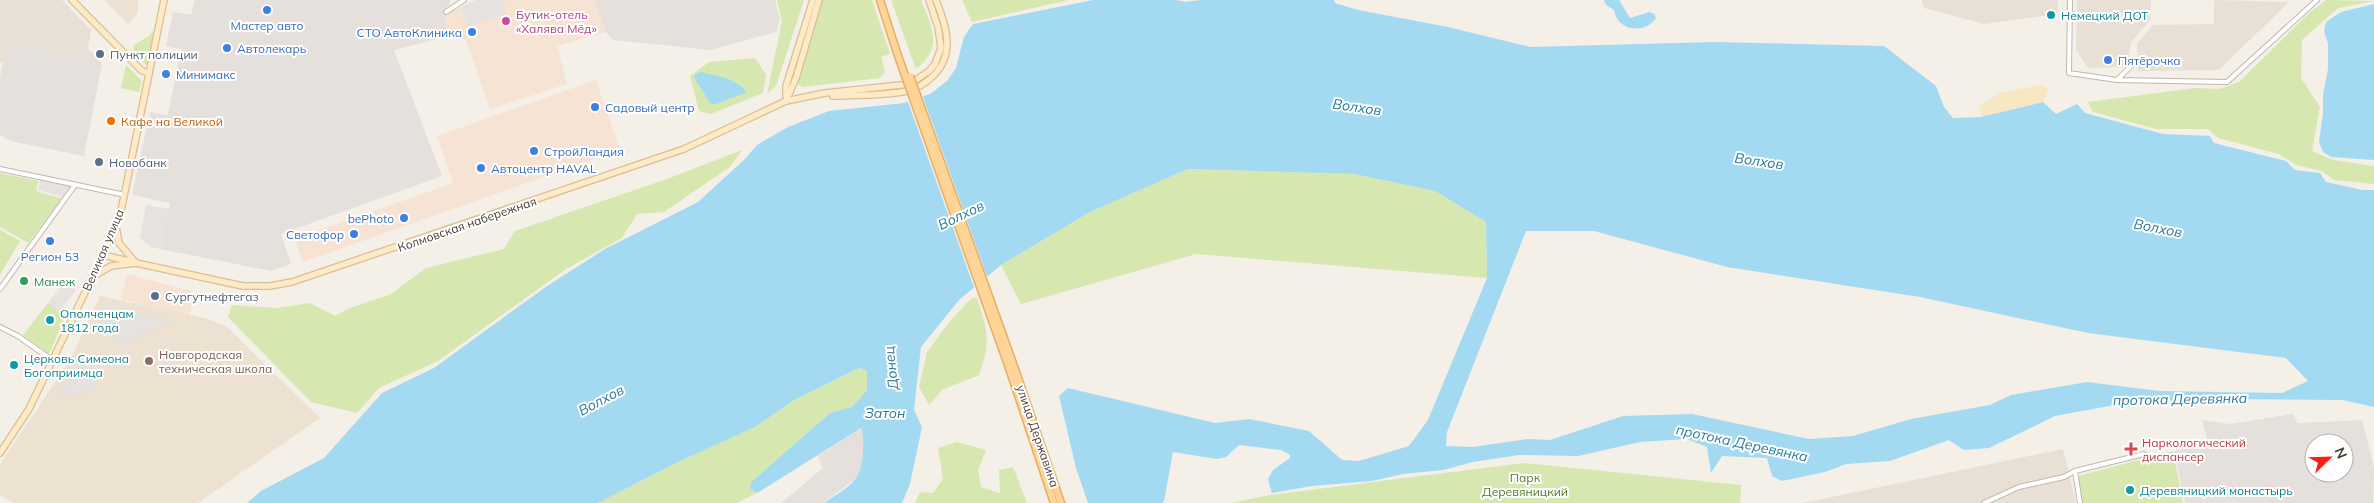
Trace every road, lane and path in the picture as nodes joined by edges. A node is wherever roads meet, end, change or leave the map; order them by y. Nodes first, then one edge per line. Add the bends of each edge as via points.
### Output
1 (72, 0) edge
2 (164, 0) edge
3 (464, 0) edge
4 (813, 0) edge
5 (819, 0) edge
6 (880, 0) edge
7 (884, 0) edge
8 (929, 0) edge
9 (936, 0) edge
10 (2070, 0) edge
11 (2317, 0) edge
12 (446, 12) dead end
13 (899, 53) junction
14 (2134, 63) dead end
15 (150, 74) junction
16 (2117, 80) junction
17 (786, 101) junction
18 (0, 169) edge
19 (75, 185) junction
20 (125, 195) junction
21 (117, 223) junction
22 (103, 255) junction
23 (136, 263) junction
24 (92, 277) junction
25 (0, 289) edge
26 (0, 327) edge
27 (52, 360) junction
28 (1012, 370) junction
29 (0, 453) edge
30 (2144, 454) dead end
31 (2075, 471) junction
32 (1054, 503) edge
33 (1061, 503) edge
34 (1984, 503) edge
35 (2080, 503) edge

1 - 15 main road via 142,70
2 - 15 main road, Великая улица
3 - 12 street
4 - 17 main road via 786,86
5 - 17 main road
6 - 13 main road
7 - 13 main road
8 - 17 main road, Колмовская набережная via 938,27 940,48 935,64 924,76 904,86 825,93
9 - 17 main road, Колмовская набережная via 946,29 948,48 941,66 923,84 898,92
10 - 16 street via 2069,74
11 - 16 street via 2227,82
13 - 28 main road, bridge
14 - 16 street
15 - 20 main road, Великая улица
17 - 23 main road, Колмовская набережная via 684,149 292,282 242,286
18 - 19 street
19 - 20 street
19 - 25 street
20 - 21 main road, Великая улица
21 - 22 main road, Великая улица
21 - 23 main road via 117,240
22 - 23 main road, Колмовская набережная
22 - 24 main road, Великая улица
23 - 24 main road via 111,266
24 - 27 main road, Великая улица
26 - 27 street
27 - 29 main road, Великая улица via 29,409
28 - 32 main road, улица Державина
28 - 33 main road, улица Державина
30 - 31 street
31 - 34 street via 2064,477 2019,487
31 - 35 street

